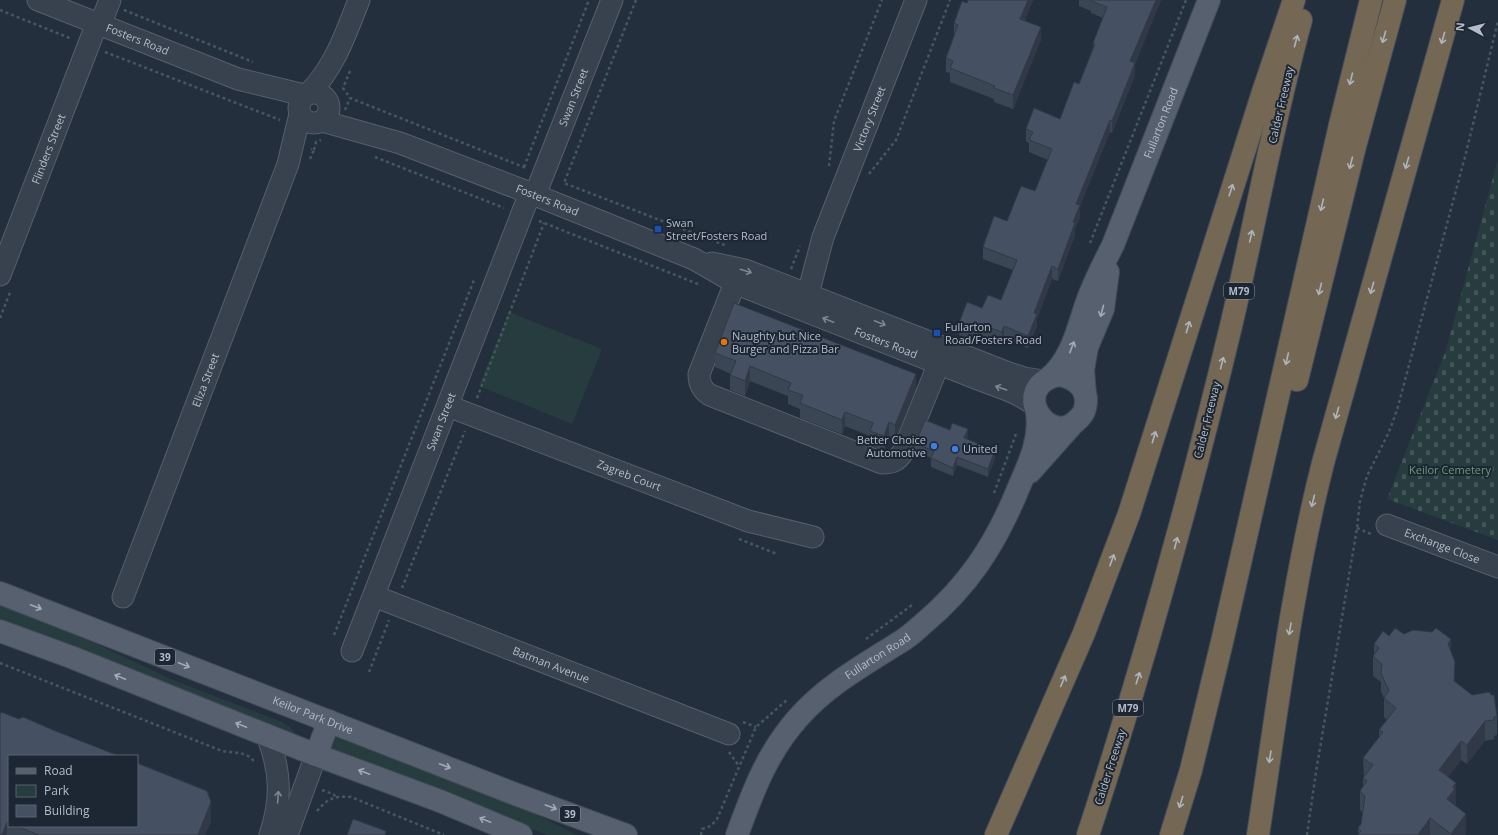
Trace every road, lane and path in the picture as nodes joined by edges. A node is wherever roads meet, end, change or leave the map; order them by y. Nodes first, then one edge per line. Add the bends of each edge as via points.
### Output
1 (38, 0) edge
2 (359, 0) edge
3 (589, 0) edge
4 (612, 0) edge
5 (636, 0) edge
6 (882, 0) edge
7 (916, 0) edge
8 (950, 0) edge
9 (1186, 0) edge
10 (1209, 0) edge
11 (1294, 0) edge
12 (1307, 0) edge
13 (1371, 0) edge
14 (1395, 0) edge
15 (1453, 0) edge
16 (109, 2) edge
17 (0, 10) edge
18 (1498, 21) edge
19 (99, 24) junction
20 (88, 45) junction
21 (259, 64) dead end
22 (352, 66) dead end
23 (320, 107) junction
24 (280, 120) dead end
25 (372, 156) dead end
26 (518, 165) junction
27 (524, 167) junction
28 (826, 174) dead end
29 (543, 175) junction
30 (868, 175) dead end
31 (564, 183) junction
32 (526, 191) junction
33 (503, 207) junction
34 (500, 214) dead end
35 (522, 215) junction
36 (544, 223) junction
37 (802, 240) dead end
38 (1113, 246) junction
39 (731, 247) dead end
40 (1088, 250) dead end
41 (694, 259) junction
42 (477, 273) dead end
43 (0, 275) edge
44 (735, 283) junction
45 (796, 283) junction
46 (700, 285) dead end
47 (942, 356) junction
48 (1046, 380) junction
49 (1085, 394) junction
50 (448, 406) junction
51 (1036, 410) junction
52 (471, 415) junction
53 (1070, 427) junction
54 (1016, 433) dead end
55 (1024, 478) junction
56 (993, 495) dead end
57 (1387, 525) dead end
58 (814, 537) dead end
59 (1498, 567) edge
60 (0, 593) edge
61 (374, 596) junction
62 (123, 597) dead end
63 (395, 604) junction
64 (914, 604) dead end
65 (0, 631) edge
66 (334, 635) dead end
67 (862, 641) dead end
68 (352, 651) dead end
69 (0, 663) edge
70 (369, 672) dead end
71 (789, 698) dead end
72 (1048, 716) junction
73 (330, 721) junction
74 (729, 734) dead end
75 (267, 735) junction
76 (316, 755) junction
77 (1191, 770) junction
78 (278, 774) junction
79 (306, 784) junction
80 (336, 797) junction
81 (751, 798) junction
82 (316, 812) dead end
83 (270, 835) edge
84 (287, 835) edge
85 (444, 835) edge
86 (521, 835) edge
87 (626, 835) edge
88 (701, 835) edge
89 (737, 835) edge
90 (755, 835) edge
91 (980, 835) edge
92 (996, 835) edge
93 (1088, 835) edge
94 (1171, 835) edge
95 (1258, 835) edge
96 (1307, 835) edge

1 - 19 street, Fosters Road
2 - 23 street, Eliza Street via 341,47 322,80
3 - 27 path
4 - 29 street, Swan Street
5 - 31 path
6 - 28 path via 834,121
7 - 45 street, Victory Street via 823,237
8 - 30 path via 896,140
9 - 40 path
10 - 38 main road, Fullarton Road
72 -> 11 highway via 1084,633 1129,514
93 -> 12 highway, Calder Freeway / M79 via 1140,671 1191,486 1232,320 1280,104
13 -> 77 highway
14 -> 77 highway via 1355,146 1233,642
15 -> 95 highway via 1311,512 1293,606
16 - 19 street, Flinders Street
16 - 21 path
17 - 20 path
18 - 96 path via 1466,153 1397,410 1387,437 1367,476 1361,496
19 - 20 street, Flinders Street
19 - 23 street, Fosters Road via 238,79 261,93
20 - 24 path
20 - 43 street, Flinders Street
22 - 23 path via 343,88
23 - 26 path
23 - 32 street, Fosters Road via 400,143
23 - 62 street, Eliza Street via 288,164
25 - 33 path
26 - 27 path
26 - 32 path
27 - 29 path
29 - 31 path
29 - 32 street, Swan Street
31 - 39 path
32 - 35 street, Swan Street
32 - 41 street, Fosters Road
33 - 34 path
33 - 35 path
35 - 36 path
35 - 50 street, Swan Street
36 - 46 path
36 - 52 path
37 - 45 path
48 -> 38 main road, Fullarton Road via 1062,366 1067,357 1095,281
38 -> 49 main road, Fullarton Road via 1103,309 1087,347 1083,374
41 - 44 street, Fosters Road
41 -> 45 street, Fosters Road
42 - 66 path
44 - 45 street, Fosters Road
44 - 47 street via 699,374 700,384 706,392 869,458 888,463 899,458
45 - 47 street, Fosters Road
47 - 48 street, Fosters Road via 1017,376
51 -> 47 street, Fosters Road via 1028,400
48 - 49 main road via 1058,375 1066,376 1081,386
48 - 51 main road via 1036,393
49 - 53 main road via 1085,409
50 - 52 street, Zagreb Court
50 - 61 street, Swan Street
51 - 53 main road via 1047,424
51 - 55 main road, Fullarton Road via 1038,432
52 - 58 street, Zagreb Court via 748,521
52 - 63 path
53 - 55 main road, Fullarton Road
54 - 56 path
55 - 81 main road, Fullarton Road via 1000,531 966,580 942,607 901,642 847,676 809,706 776,745
57 - 59 street, Exchange Close
60 -> 73 main road, Keilor Park Drive / 39
61 - 63 street, Batman Avenue
61 - 68 street, Swan Street
63 - 70 path
63 - 74 street, Batman Avenue
64 - 67 path
75 -> 65 main road
69 - 78 path via 222,751 241,753 256,764
71 - 88 path via 756,727 717,819 711,826 702,829
72 - 91 highway
72 - 92 highway
73 - 76 main road
73 -> 87 main road, Keilor Park Drive / 39
75 - 76 main road
75 - 78 street via 274,752
76 - 79 street
86 -> 76 main road
77 -> 94 highway
83 -> 78 street via 279,797
79 - 80 path
79 - 84 street
80 - 82 path via 324,803
80 - 85 path via 351,797
81 - 89 main road, Fullarton Road
81 - 90 main road

